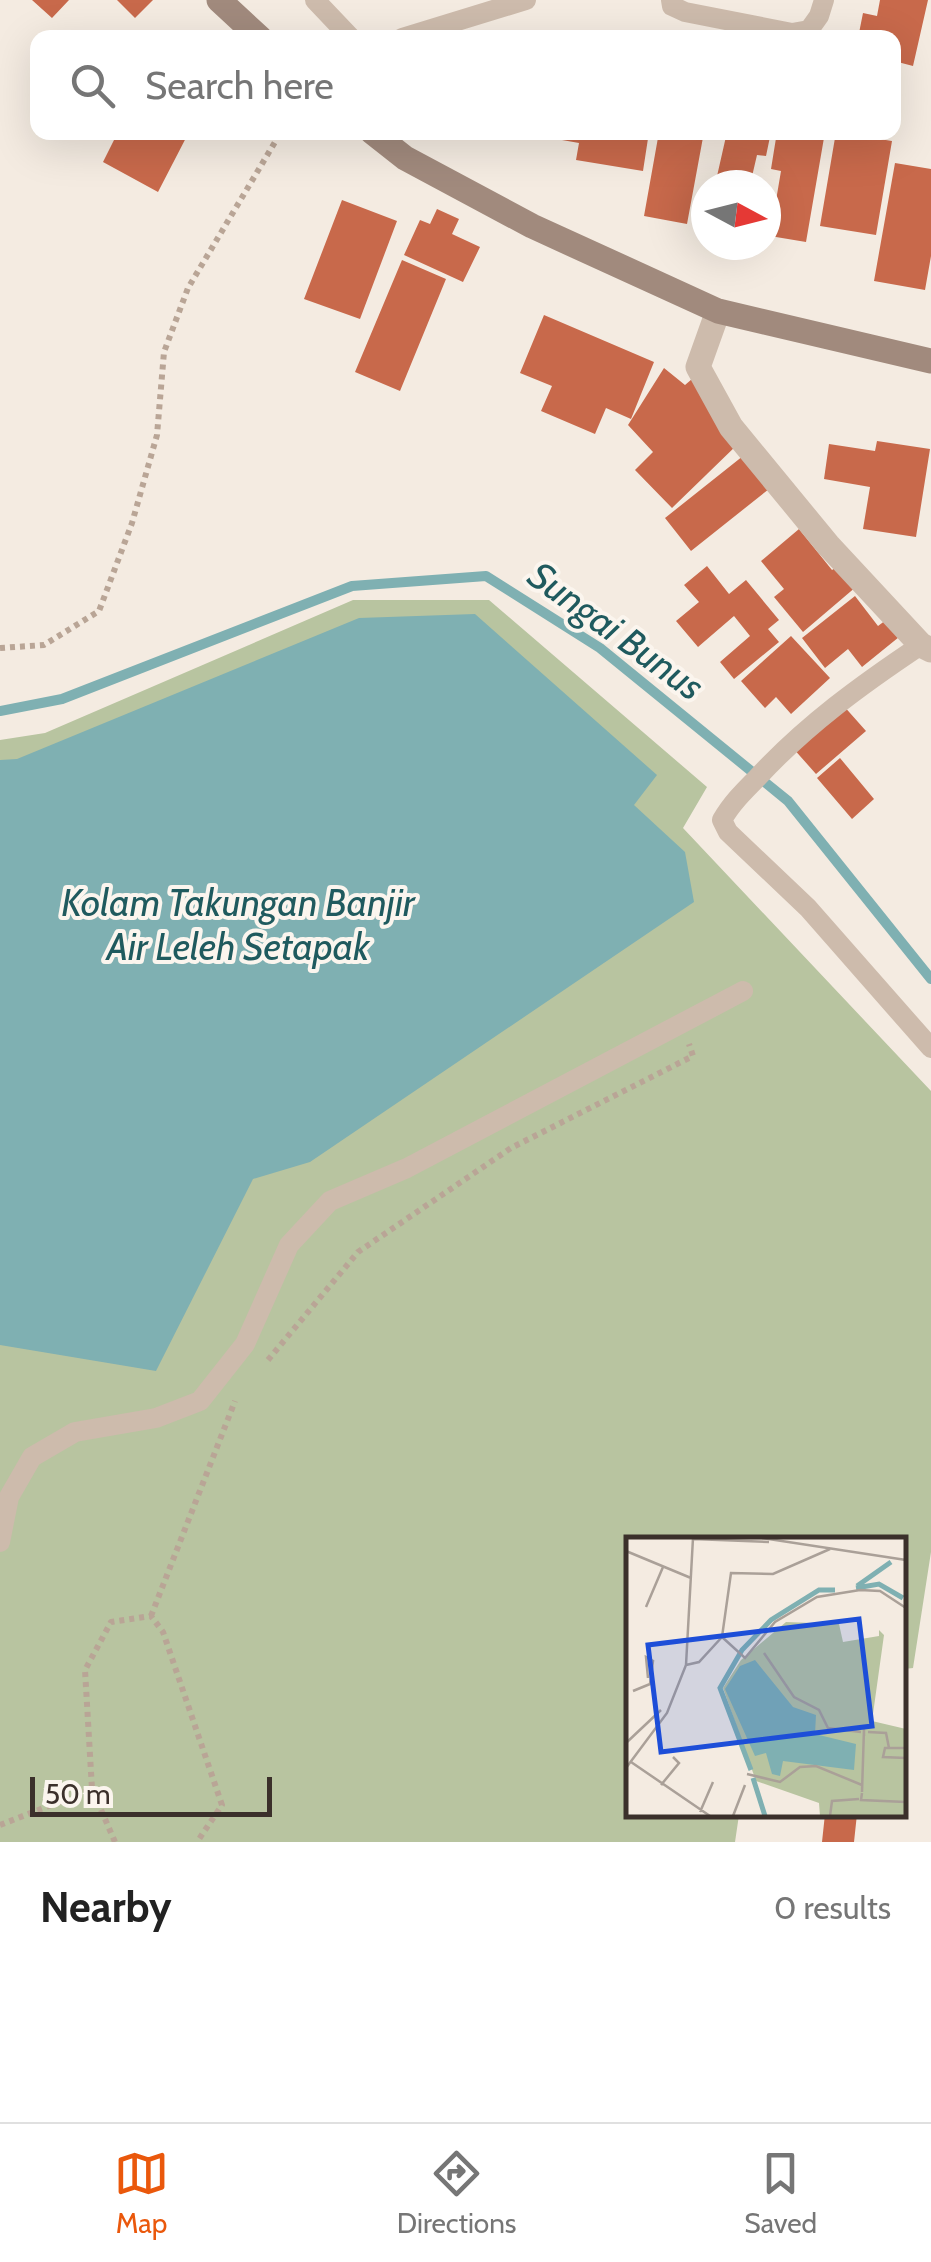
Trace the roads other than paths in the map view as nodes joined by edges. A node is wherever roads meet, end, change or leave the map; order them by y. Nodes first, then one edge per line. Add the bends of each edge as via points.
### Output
1 (218, 0) edge
2 (315, 0) edge
3 (526, 0) edge
4 (671, 0) edge
5 (824, 0) edge
6 (251, 30) edge
7 (343, 30) edge
8 (428, 30) edge
9 (777, 30) edge
10 (809, 30) edge
11 (382, 140) edge
12 (718, 312) junction
13 (931, 360) edge
14 (926, 648) edge
15 (743, 991) dead end
16 (931, 1048) edge
17 (0, 1542) edge

1 - 6 main road
2 - 7 lane
3 - 8 lane
4 - 9 lane via 686,12
5 - 10 lane
11 - 12 main road via 532,226
12 - 13 main road
12 - 14 street via 698,368 731,428 828,545
14 - 16 lane via 860,686 793,739 722,820
15 - 17 lane via 408,1168 330,1201 289,1245 245,1344 200,1402 156,1418 75,1432 32,1457 9,1497

